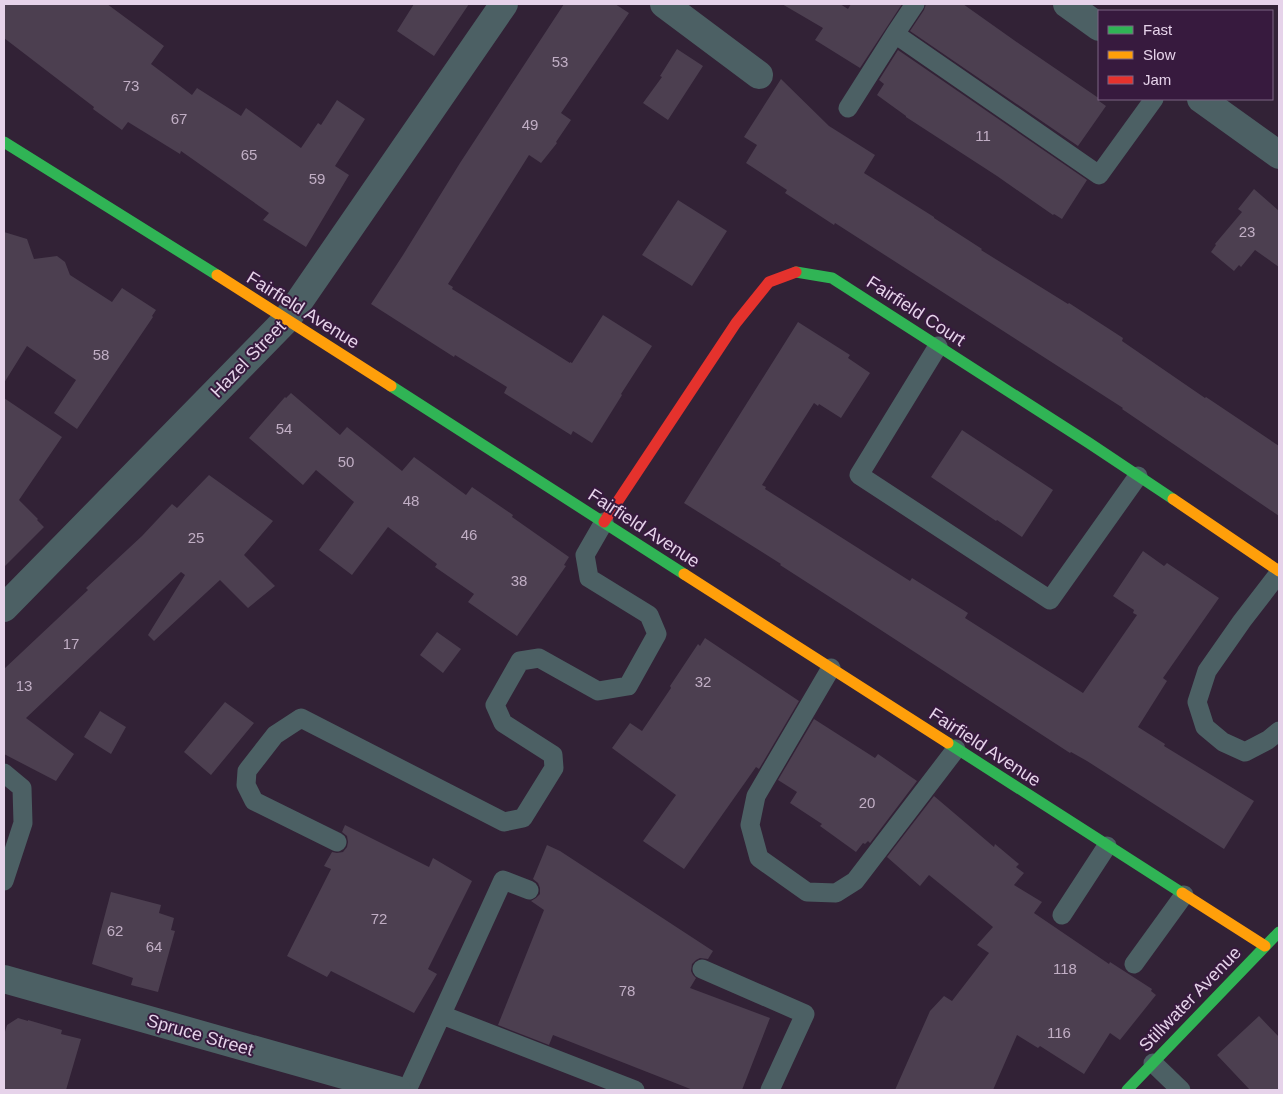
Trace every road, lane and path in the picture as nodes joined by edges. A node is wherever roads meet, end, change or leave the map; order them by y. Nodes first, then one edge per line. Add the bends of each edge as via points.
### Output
1 (504, 4) edge
2 (664, 4) edge
3 (914, 4) edge
4 (1067, 4) edge
5 (1098, 26) edge
6 (895, 34) junction
7 (759, 74) dead end
8 (1153, 100) edge
9 (1202, 100) edge
10 (848, 108) dead end
11 (4, 142) edge
12 (1279, 155) edge
13 (287, 319) junction
14 (938, 346) junction
15 (1138, 476) junction
16 (604, 522) junction
17 (1279, 572) edge
18 (4, 608) edge
19 (831, 668) junction
20 (1279, 731) edge
21 (956, 749) junction
22 (4, 773) edge
23 (336, 842) dead end
24 (1107, 846) junction
25 (4, 881) edge
26 (529, 890) dead end
27 (1184, 895) junction
28 (1062, 915) dead end
29 (1279, 932) edge
30 (1264, 946) junction
31 (1134, 964) dead end
32 (702, 968) dead end
33 (4, 979) edge
34 (442, 1015) junction
35 (1154, 1063) junction
36 (397, 1090) edge
37 (407, 1090) edge
38 (635, 1090) edge
39 (770, 1090) edge
40 (1127, 1090) edge
41 (1181, 1090) edge

1 - 13 street, Hazel Street
2 - 7 street
3 - 6 lane
4 - 5 street
6 - 8 lane via 1100,175
6 - 10 lane
9 - 12 street
11 - 13 street, Fairfield Avenue
13 - 16 street, Fairfield Avenue
13 - 18 street, Hazel Street
14 - 15 street, Fairfield Court
14 - 15 lane via 859,475 1050,600
14 - 16 street, Fairfield Court via 832,278 795,272 770,282 736,322
15 - 17 street, Fairfield Court
16 - 19 street, Fairfield Avenue
16 - 23 lane via 585,555 589,578 648,614 657,634 628,686 598,691 539,658 520,661 495,704 503,723 553,755 554,768 523,818 504,822 301,718 275,735 247,771 246,785 254,801
17 - 20 lane via 1207,670 1197,702 1205,726 1223,742 1245,752
19 - 21 street, Fairfield Avenue
19 - 21 lane via 756,796 750,825 759,858 808,892 836,893 854,881
21 - 24 street, Fairfield Avenue
22 - 25 lane via 22,788 23,823
24 - 27 street, Fairfield Avenue
24 - 28 lane
26 - 34 lane via 503,880
27 - 30 street, Fairfield Avenue
27 - 31 lane
29 - 30 street, Stillwater Avenue
30 - 35 street, Stillwater Avenue
32 - 39 lane via 805,1014
33 - 36 street, Spruce Street
34 - 37 lane
34 - 38 lane
35 - 40 street, Stillwater Avenue
35 - 41 lane

